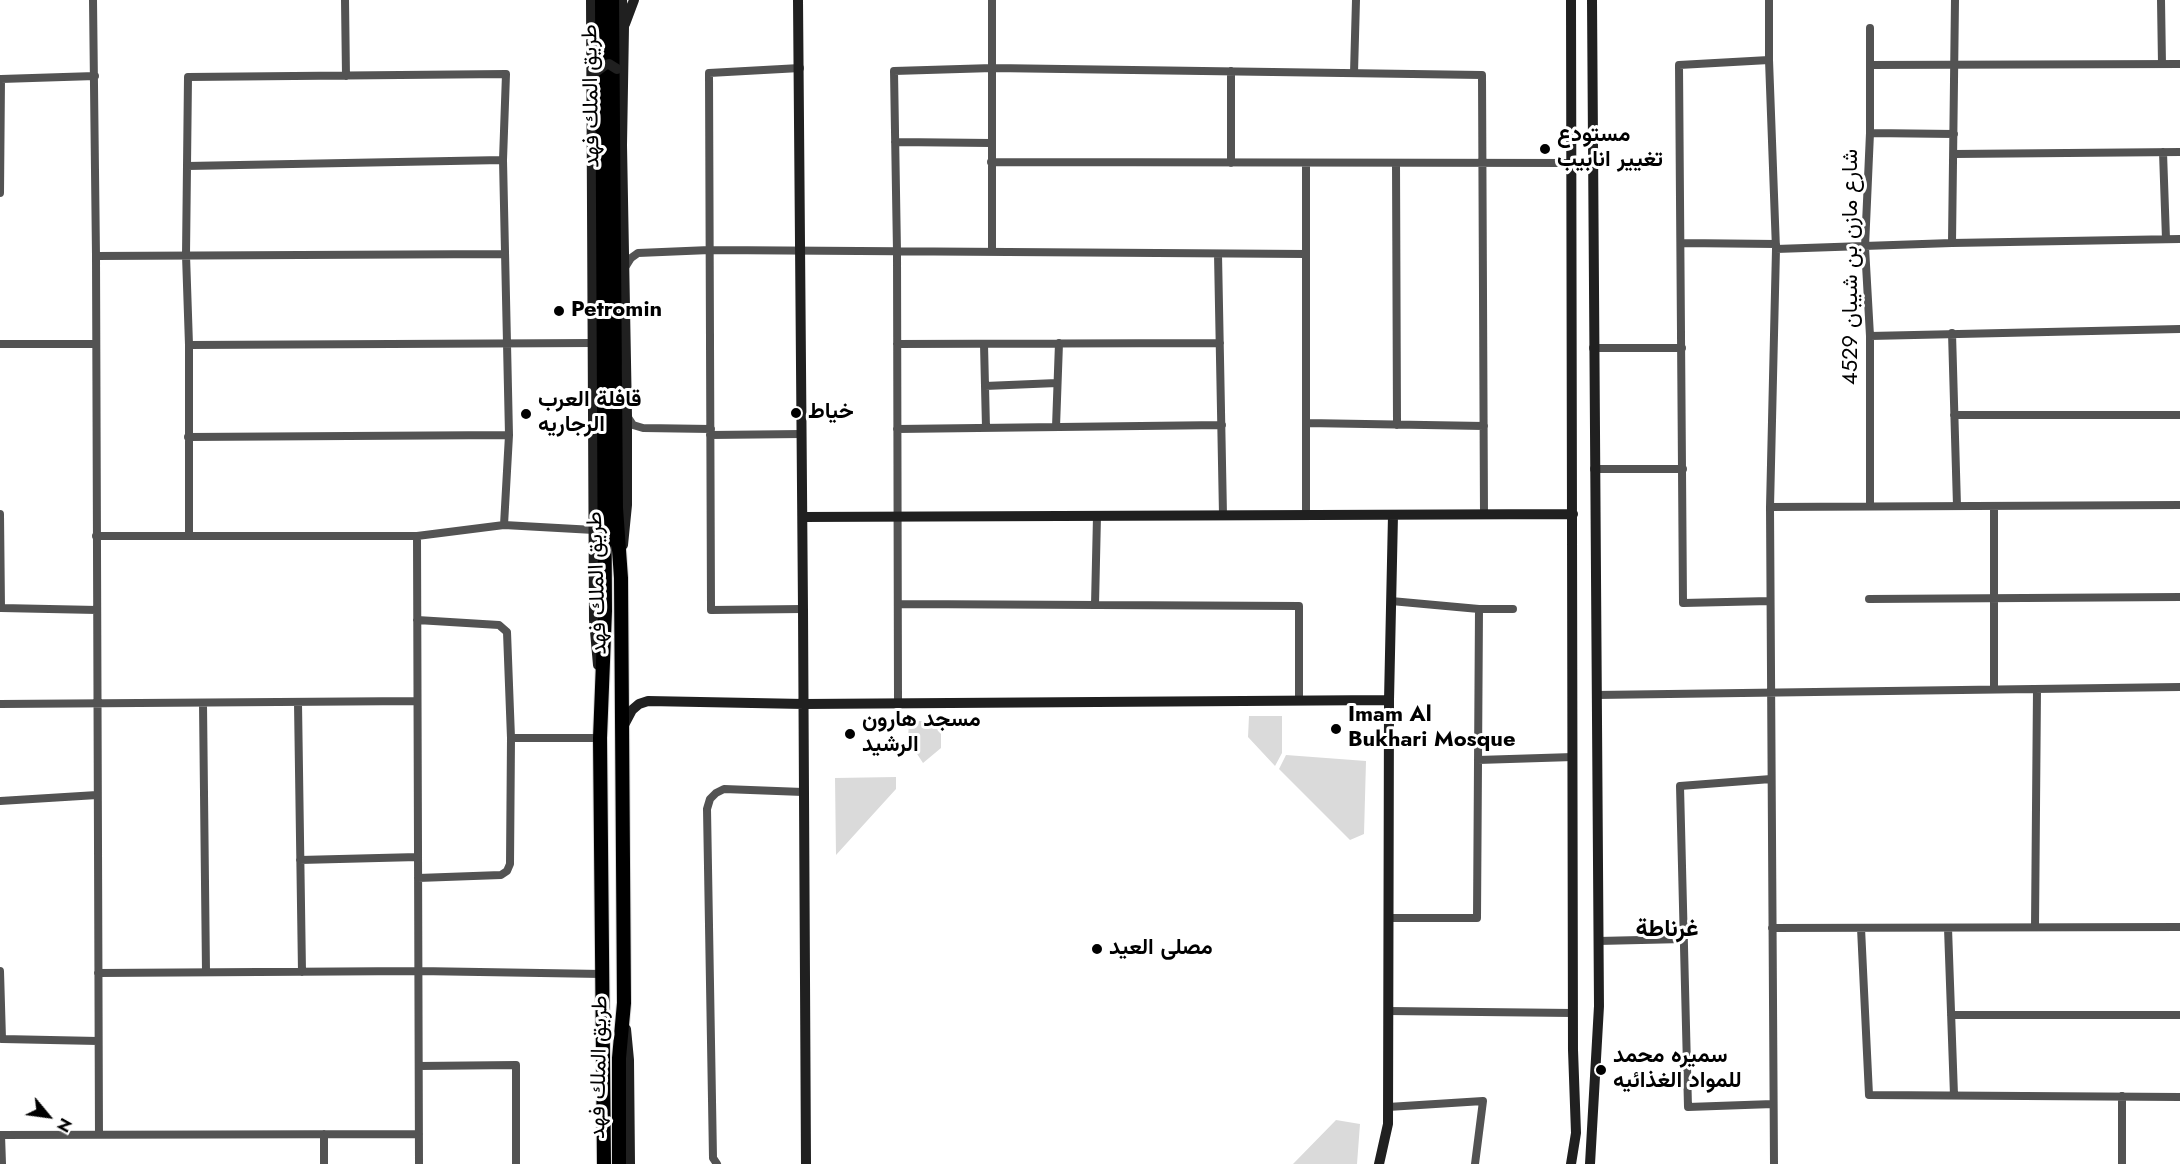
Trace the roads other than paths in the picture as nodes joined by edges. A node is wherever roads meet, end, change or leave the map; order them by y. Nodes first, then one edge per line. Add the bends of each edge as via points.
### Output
1 (93, 0) edge
2 (345, 0) edge
3 (581, 0) edge
4 (591, 0) edge
5 (602, 0) edge
6 (612, 0) edge
7 (622, 0) edge
8 (634, 0) edge
9 (798, 0) edge
10 (992, 0) edge
11 (1356, 0) edge
12 (1582, 0) edge
13 (1769, 0) edge
14 (1955, 0) edge
15 (2161, 0) edge
16 (1570, 2) edge
17 (1592, 3) edge
18 (591, 18) junction
19 (624, 27) junction
20 (1870, 28) dead end
21 (1769, 60) junction
22 (2162, 64) junction
23 (2180, 64) edge
24 (1870, 65) junction
25 (1955, 65) junction
26 (800, 68) junction
27 (993, 68) junction
28 (1231, 71) junction
29 (1354, 73) junction
30 (95, 76) junction
31 (346, 76) junction
32 (624, 80) junction
33 (592, 83) junction
34 (1870, 133) junction
35 (1954, 134) junction
36 (895, 142) junction
37 (991, 142) junction
38 (2163, 152) junction
39 (2180, 152) edge
40 (1954, 154) junction
41 (503, 160) junction
42 (991, 162) junction
43 (1231, 163) junction
44 (1306, 163) junction
45 (1396, 163) junction
46 (1483, 163) junction
47 (1571, 163) junction
48 (187, 166) junction
49 (0, 193) edge
50 (2166, 239) junction
51 (2180, 239) edge
52 (1681, 243) junction
53 (1952, 243) junction
54 (1776, 246) junction
55 (1865, 247) junction
56 (710, 250) junction
57 (801, 251) junction
58 (897, 252) junction
59 (992, 252) junction
60 (505, 254) junction
61 (1218, 254) junction
62 (1306, 254) junction
63 (186, 255) junction
64 (96, 256) junction
65 (626, 266) junction
66 (2180, 329) edge
67 (1952, 333) junction
68 (1870, 336) junction
69 (592, 343) junction
70 (1059, 343) junction
71 (1220, 343) junction
72 (0, 344) edge
73 (96, 344) junction
74 (897, 344) junction
75 (984, 344) junction
76 (189, 345) junction
77 (507, 345) junction
78 (1593, 348) junction
79 (1682, 348) junction
80 (1058, 383) junction
81 (985, 386) junction
82 (2180, 415) edge
83 (627, 416) junction
84 (1954, 416) junction
85 (1306, 423) junction
86 (1222, 424) junction
87 (1397, 425) junction
88 (1484, 426) junction
89 (1056, 427) junction
90 (986, 428) junction
91 (897, 429) junction
92 (710, 432) junction
93 (802, 434) junction
94 (509, 435) junction
95 (188, 437) junction
96 (1594, 469) junction
97 (1683, 469) junction
98 (2180, 505) edge
99 (1870, 506) junction
100 (1957, 506) junction
101 (1994, 506) junction
102 (1770, 507) junction
103 (0, 514) edge
104 (1484, 514) junction
105 (1573, 514) junction
106 (1224, 515) junction
107 (1306, 515) junction
108 (1393, 515) junction
109 (1097, 516) junction
110 (898, 517) junction
111 (803, 518) junction
112 (504, 525) junction
113 (594, 530) junction
114 (96, 536) junction
115 (189, 536) junction
116 (417, 536) junction
117 (621, 578) junction
118 (2180, 597) edge
119 (1995, 598) junction
120 (1869, 599) dead end
121 (1391, 601) junction
122 (1770, 602) junction
123 (898, 604) junction
124 (1095, 605) junction
125 (803, 609) junction
126 (1479, 609) junction
127 (1514, 609) dead end
128 (97, 610) junction
129 (417, 620) junction
130 (2180, 687) edge
131 (1994, 689) junction
132 (2037, 689) junction
133 (1771, 691) junction
134 (1596, 695) junction
135 (600, 699) junction
136 (1389, 700) junction
137 (417, 701) junction
138 (1299, 701) junction
139 (298, 703) junction
140 (898, 703) junction
141 (0, 704) edge
142 (203, 704) junction
143 (804, 704) junction
144 (97, 705) junction
145 (622, 730) junction
146 (511, 738) junction
147 (600, 738) junction
148 (1573, 757) junction
149 (1478, 760) junction
150 (1772, 779) junction
151 (803, 792) junction
152 (98, 795) junction
153 (0, 801) edge
154 (418, 857) junction
155 (300, 860) junction
156 (418, 878) junction
157 (1389, 918) junction
158 (2035, 927) junction
159 (2180, 927) edge
160 (1772, 928) junction
161 (1861, 928) junction
162 (1948, 928) junction
163 (1684, 939) junction
164 (1598, 941) junction
165 (0, 971) edge
166 (418, 971) junction
167 (206, 972) junction
168 (302, 972) junction
169 (98, 973) junction
170 (602, 974) junction
171 (624, 1003) junction
172 (1388, 1011) junction
173 (1573, 1012) junction
174 (1951, 1015) junction
175 (2180, 1015) edge
176 (98, 1041) junction
177 (419, 1066) junction
178 (1954, 1095) junction
179 (2122, 1096) junction
180 (2180, 1097) edge
181 (1773, 1104) junction
182 (1388, 1107) junction
183 (324, 1134) junction
184 (419, 1134) junction
185 (1, 1135) edge
186 (99, 1135) junction
187 (603, 1163) edge
188 (2, 1164) edge
189 (324, 1164) edge
190 (419, 1164) edge
191 (516, 1164) edge
192 (620, 1164) edge
193 (630, 1164) edge
194 (717, 1164) edge
195 (806, 1164) edge
196 (1379, 1164) edge
197 (1475, 1164) edge
198 (1571, 1164) edge
199 (1590, 1164) edge
200 (1774, 1164) edge
201 (2122, 1164) edge

1 - 30 street
2 - 31 street
3 - 18 street
4 - 18 street
5 - 135 highway, طريق الملك فهد via 605,612
6 - 117 highway, طريق الملك فهد via 616,508
7 - 19 street
8 - 19 street
9 - 26 street
10 - 27 street
11 - 29 street
12 - 16 street
12 - 17 street
13 - 21 street
14 - 25 street
15 - 22 street
16 - 47 street
17 - 78 street
18 - 33 street
19 - 32 street
20 - 24 street, شارع مازن بن شيبان 4529
21 - 52 street via 1679,64
21 - 54 street
22 - 23 street
22 - 25 street
24 - 25 street
24 - 34 street, شارع مازن بن شيبان 4529
25 - 35 street
26 - 56 street via 709,73
26 - 57 street
27 - 28 street
27 - 36 street via 894,71
27 - 37 street
28 - 29 street
28 - 43 street
29 - 46 street via 1482,75
30 - 49 street via 1,79
30 - 64 street
31 - 41 street via 506,74
31 - 48 street via 188,77
32 - 33 street, bridge via 609,64 597,71
32 - 65 street
33 - 69 street
34 - 35 street
34 - 55 street, شارع مازن بن شيبان 4529
35 - 40 street
36 - 37 street
36 - 58 street
37 - 42 street
38 - 39 street
38 - 40 street
38 - 50 street
40 - 53 street
41 - 48 street
41 - 60 street
42 - 43 street
42 - 59 street
43 - 44 street
44 - 45 street
44 - 62 street
45 - 46 street
45 - 87 street
46 - 47 street
46 - 88 street
47 - 105 street
48 - 63 street
50 - 51 street
50 - 53 street
52 - 54 street
52 - 79 street
53 - 55 street
54 - 55 street
54 - 102 street
55 - 68 street, شارع مازن بن شيبان 4529
56 - 57 street
56 - 65 street via 638,253
56 - 92 street
57 - 58 street
57 - 93 street
58 - 59 street
58 - 74 street
59 - 61 street
60 - 63 street
60 - 77 street
61 - 62 street
61 - 71 street
62 - 85 street
63 - 64 street
63 - 76 street
64 - 73 street
65 - 83 street
66 - 67 street
67 - 68 street
67 - 84 street
68 - 99 street, شارع مازن بن شيبان 4529
69 - 77 street
69 - 113 street
70 - 71 street
70 - 75 street
70 - 80 street
71 - 86 street
72 - 73 street
73 - 114 street
74 - 75 street
74 - 91 street
75 - 81 street
76 - 77 street
76 - 95 street
77 - 94 street
78 - 79 street
78 - 96 street
79 - 97 street
80 - 81 street
80 - 89 street
81 - 90 street
82 - 84 street
83 - 92 street via 633,425 643,428
83 - 117 street via 627,505
84 - 100 street
85 - 87 street
85 - 107 street
86 - 89 street
86 - 106 street
87 - 88 street
88 - 104 street
89 - 90 street
90 - 91 street
91 - 110 street
92 - 93 street
92 - 125 street via 711,610
93 - 111 street
94 - 95 street
94 - 112 street
95 - 115 street
96 - 97 street
96 - 134 street
97 - 122 street via 1683,603
98 - 101 street
99 - 100 street
99 - 102 street
100 - 101 street
101 - 119 street
102 - 122 street
103 - 128 street via 1,608
104 - 105 street
104 - 108 street
105 - 148 street
106 - 107 street
106 - 109 street
107 - 108 street
108 - 121 street
109 - 110 street
109 - 124 street
110 - 111 street
110 - 123 street
111 - 125 street
112 - 113 street
112 - 116 street
113 - 135 street via 594,620
114 - 115 street
114 - 128 street
115 - 116 street
116 - 129 street
117 - 145 highway, طريق الملك فهد
118 - 119 street
119 - 120 street
119 - 131 street
121 - 126 street
121 - 136 street
122 - 133 street
123 - 124 street
123 - 140 street
124 - 138 street via 1299,606
125 - 143 street
126 - 127 street
126 - 149 street
128 - 144 street
129 - 137 street
129 - 146 street via 499,625 507,632
130 - 132 street
131 - 132 street
131 - 133 street
132 - 158 street
133 - 134 street
133 - 150 street
134 - 164 street
135 - 147 highway, طريق الملك فهد
136 - 138 street
136 - 157 street
137 - 139 street
137 - 154 street
138 - 140 street
139 - 142 street
139 - 155 street
140 - 143 street
141 - 144 street
142 - 144 street
142 - 167 street
143 - 145 street via 648,701 632,710
143 - 151 street
144 - 152 street
145 - 171 highway, طريق الملك فهد
146 - 147 street
146 - 156 street via 507,871 501,875
147 - 170 highway, طريق الملك فهد
148 - 149 street
148 - 173 street
149 - 157 street via 1477,918
150 - 160 street
150 - 163 street via 1680,786
151 - 194 street via 724,789 716,793 707,809 713,1158
151 - 195 street
152 - 153 street
152 - 169 street
154 - 155 street
154 - 156 street
155 - 168 street
156 - 166 street
157 - 172 street
158 - 159 street
158 - 162 street
160 - 161 street
160 - 181 street
161 - 162 street
161 - 178 street via 1869,1095
162 - 174 street
163 - 164 street
163 - 181 street via 1688,1107
164 - 199 street
165 - 176 street via 2,1040
166 - 168 street
166 - 170 street
166 - 177 street
167 - 168 street
167 - 169 street
169 - 176 street
170 - 187 highway, طريق الملك فهد
171 - 192 highway, طريق الملك فهد via 619,1058
171 - 193 street
172 - 173 street
172 - 182 street
173 - 198 street via 1576,1133
174 - 175 street
174 - 178 street
176 - 186 street
177 - 184 street
177 - 191 street via 516,1065
178 - 179 street
179 - 180 street
179 - 201 street
181 - 200 street
182 - 196 street
182 - 197 street via 1483,1101
183 - 184 street
183 - 186 street
183 - 189 street
184 - 190 street
185 - 186 street
185 - 188 street

